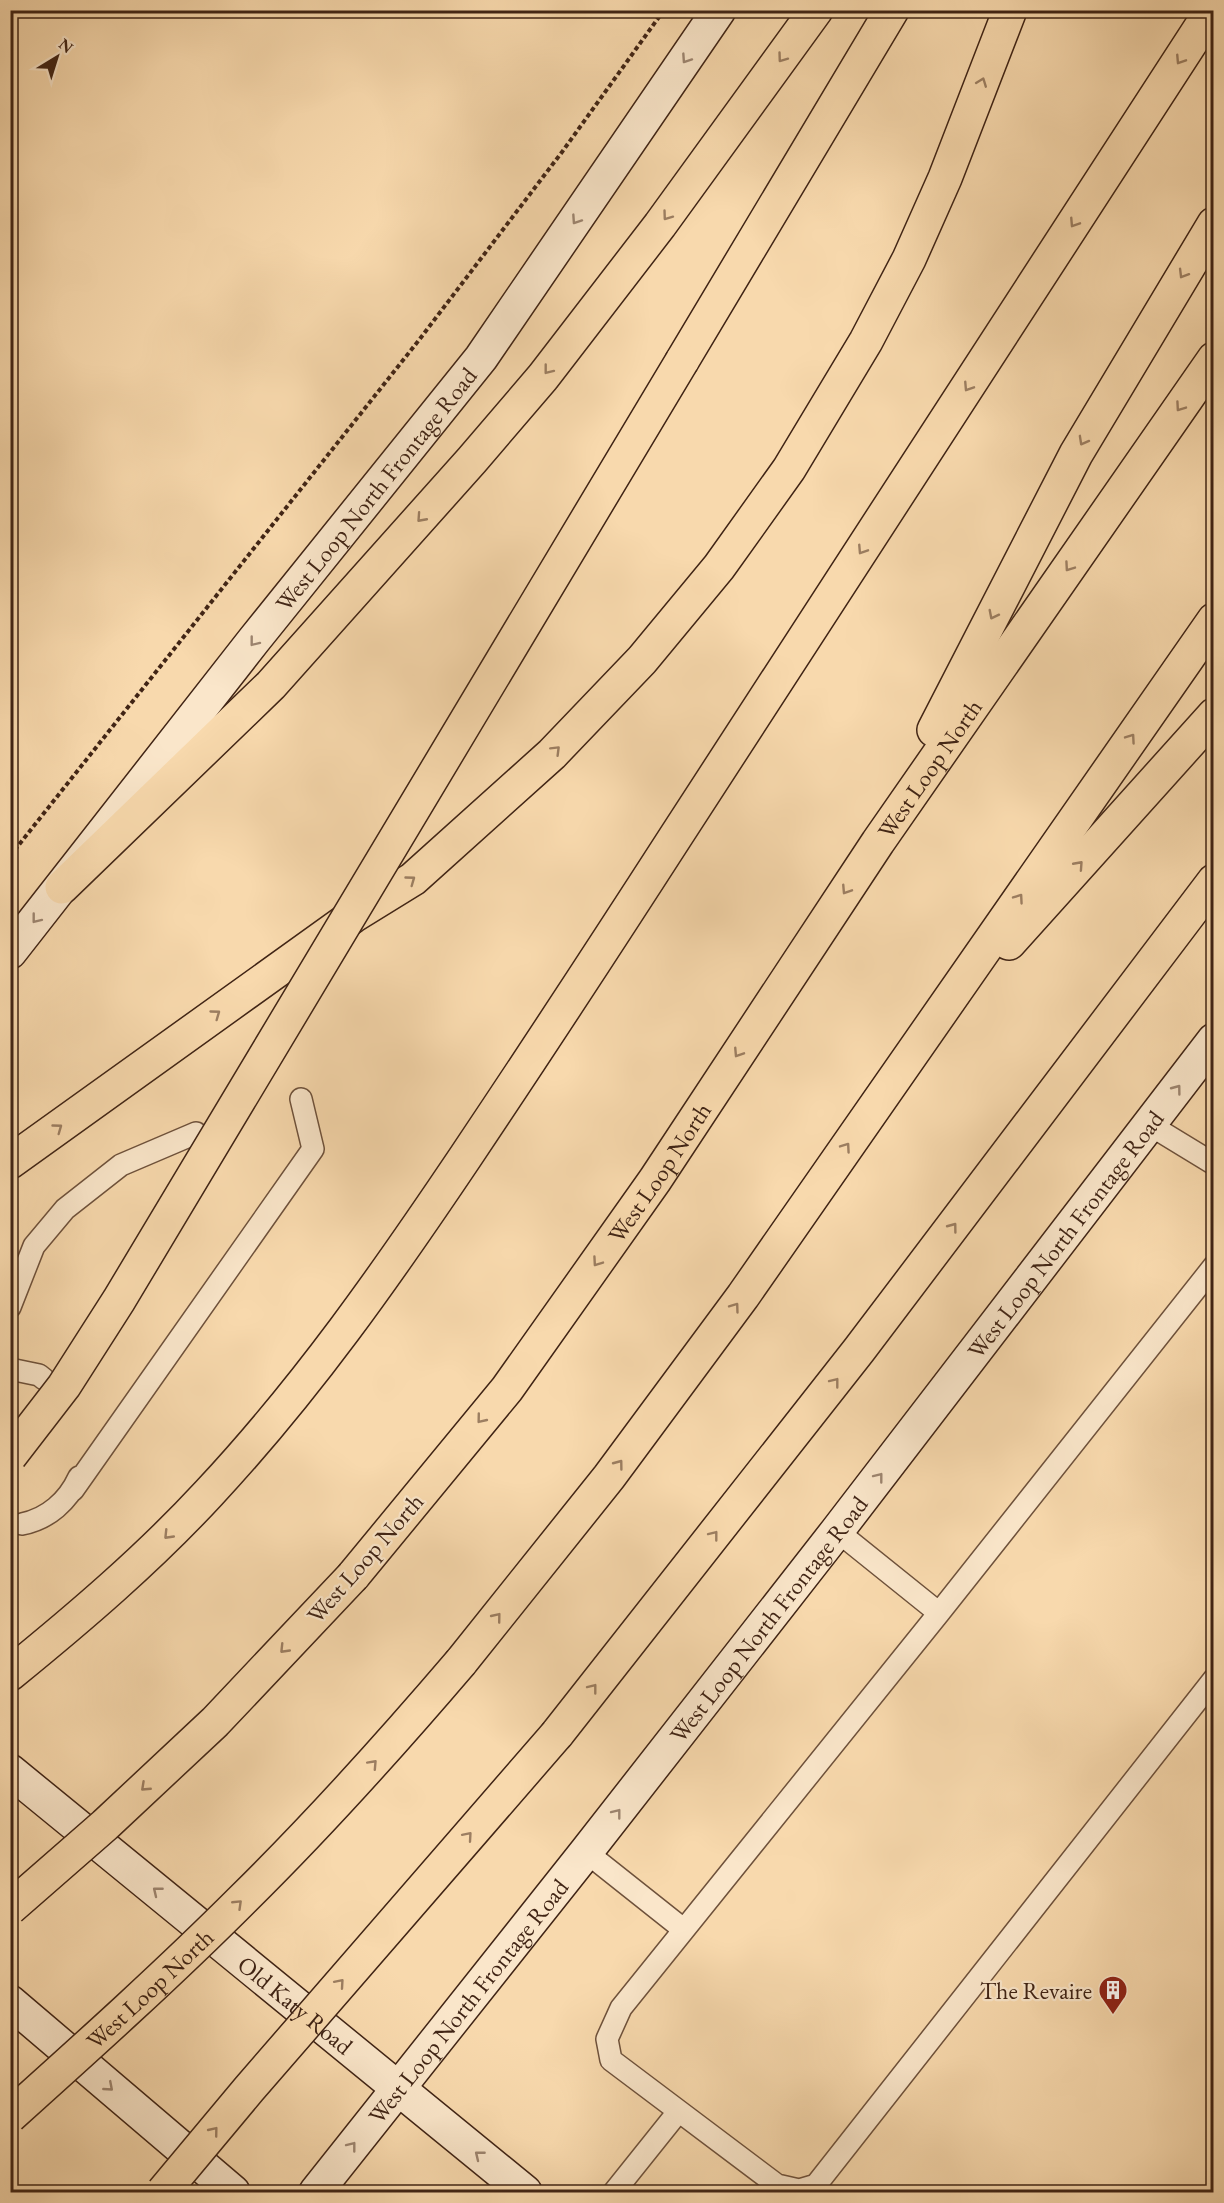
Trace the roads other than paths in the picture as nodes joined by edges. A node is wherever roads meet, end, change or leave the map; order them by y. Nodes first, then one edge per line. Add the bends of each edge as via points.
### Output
1 (719, 10) edge
2 (816, 10) edge
3 (892, 10) edge
4 (1010, 10) edge
5 (1212, 10) edge
6 (1214, 224) edge
7 (1214, 359) edge
8 (1214, 620) edge
9 (1214, 715) edge
10 (878, 842) junction
11 (1214, 881) edge
12 (62, 886) junction
13 (10, 952) edge
14 (1214, 1040) edge
15 (901, 1066) junction
16 (301, 1099) dead end
17 (1150, 1125) junction
18 (196, 1133) dead end
19 (10, 1162) edge
20 (1214, 1164) edge
21 (1214, 1266) edge
22 (10, 1307) edge
23 (10, 1369) edge
24 (44, 1379) dead end
25 (85, 1448) dead end
26 (10, 1456) edge
27 (73, 1490) junction
28 (22, 1524) dead end
29 (837, 1531) junction
30 (939, 1613) junction
31 (10, 1674) edge
32 (1214, 1679) edge
33 (10, 1771) edge
34 (586, 1852) junction
35 (10, 1908) edge
36 (683, 1929) junction
37 (10, 2002) edge
38 (397, 2088) junction
39 (678, 2112) junction
40 (10, 2116) edge
41 (163, 2193) edge
42 (233, 2193) edge
43 (316, 2193) edge
44 (525, 2193) edge
45 (614, 2193) edge

1 -> 12 main road, West Loop North Frontage Road via 482,358
2 -> 12 highway via 660,225 480,452 271,685
3 - 26 highway, bridge via 119,1299 64,1386
19 -> 4 highway via 353,916 413,879 552,754 642,660 719,567 783,478 866,341 914,249 945,178
5 -> 31 highway via 542,1043 337,1342 209,1494 94,1605
6 -> 10 highway via 1076,453
7 -> 10 highway, West Loop North
15 -> 8 highway, West Loop North
15 -> 9 highway
10 -> 35 highway, West Loop North, bridge via 655,1180 507,1389 353,1576 215,1722
41 -> 11 highway, bridge via 557,1734 860,1350
12 -> 13 main road, West Loop North Frontage Road
17 -> 14 main road, West Loop North Frontage Road
40 -> 15 highway, West Loop North, bridge via 243,1899 386,1749 461,1662 680,1383
16 - 27 lane via 313,1149
17 - 20 lane
29 -> 17 main road, West Loop North Frontage Road
18 - 22 lane via 121,1165 65,1209 34,1246
21 - 30 lane
23 - 24 lane
25 - 27 lane via 84,1465
27 - 28 lane via 56,1509
29 - 30 lane
34 -> 29 main road, West Loop North Frontage Road
30 - 36 lane
32 - 39 lane via 816,2185 799,2190 777,2185
38 -> 33 main road, Old Katy Road
34 - 36 lane
34 - 38 main road, West Loop North Frontage Road
36 - 39 lane via 621,2007 607,2039 611,2061
37 -> 42 main road
43 -> 38 main road, West Loop North Frontage Road
44 -> 38 main road, Old Katy Road
39 - 45 lane

